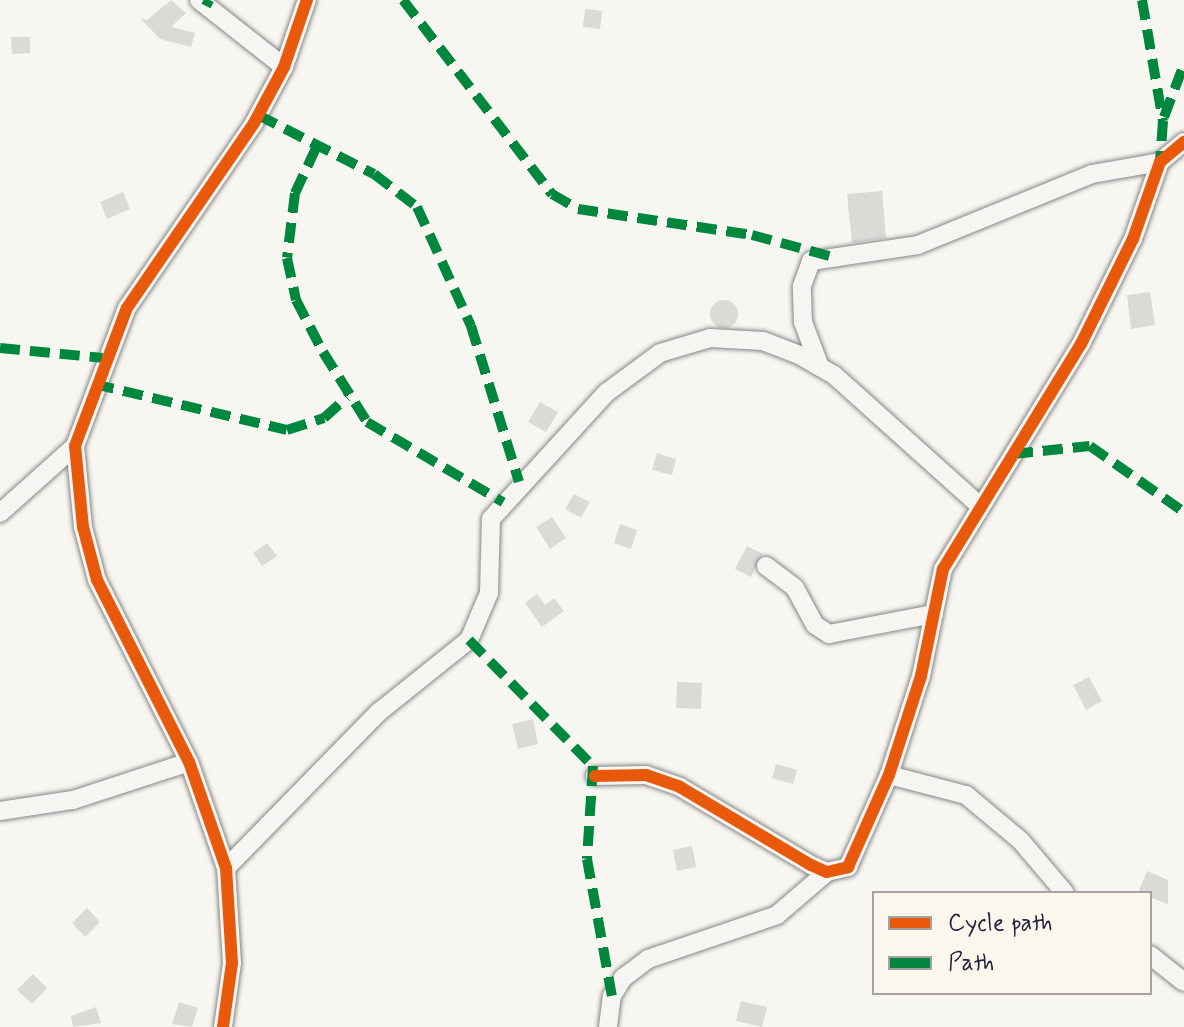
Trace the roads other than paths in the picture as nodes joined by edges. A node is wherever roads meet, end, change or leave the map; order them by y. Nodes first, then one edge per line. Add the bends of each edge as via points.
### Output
1 (199, 0) edge
2 (307, 0) edge
3 (284, 67) junction
4 (1184, 142) edge
5 (1160, 162) junction
6 (820, 367) junction
7 (75, 446) junction
8 (979, 505) junction
9 (0, 513) edge
10 (766, 566) dead end
11 (934, 614) junction
12 (189, 762) junction
13 (889, 775) junction
14 (595, 776) dead end
15 (0, 811) edge
16 (226, 868) junction
17 (827, 872) junction
18 (1063, 891) edge
19 (1152, 957) edge
20 (1184, 982) edge
21 (223, 1027) edge
22 (608, 1027) edge

1 - 3 street
2 - 3 street
3 - 7 street via 254,123 127,308
4 - 5 street
5 - 6 street via 1092,174 918,245 811,261 802,286 803,322
5 - 8 street via 1133,239 1081,344
6 - 8 street
6 - 16 street via 763,341 710,338 660,353 606,393 491,519 489,593 469,640 379,712
7 - 9 street
7 - 12 street via 83,527 97,580
8 - 11 street via 943,569
10 - 11 street via 795,588 815,625 829,634
11 - 13 street
12 - 15 street via 73,800
12 - 16 street
13 - 17 street via 853,861
13 - 18 street via 966,795 1012,832
14 - 17 street via 646,775 680,787
16 - 21 street via 232,963
17 - 22 street via 777,915 648,959 623,978 612,996
19 - 20 street

